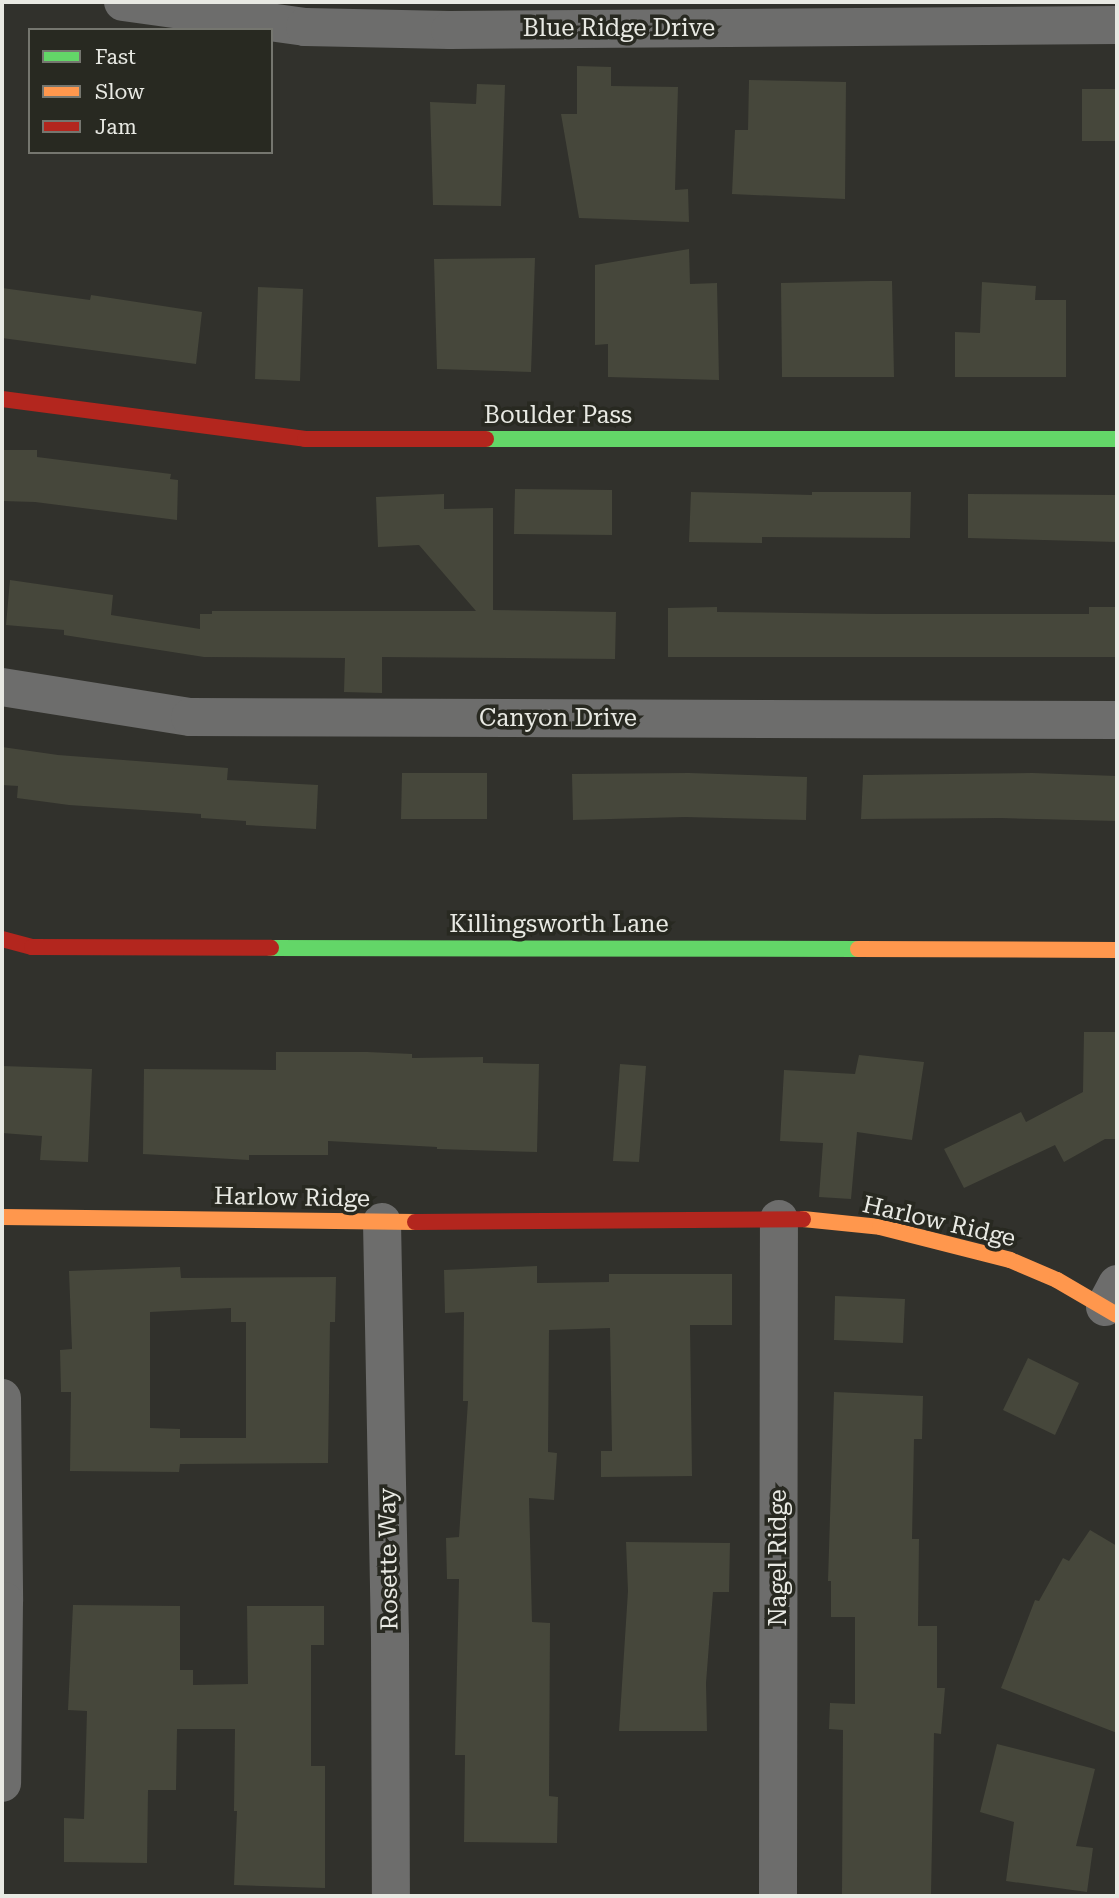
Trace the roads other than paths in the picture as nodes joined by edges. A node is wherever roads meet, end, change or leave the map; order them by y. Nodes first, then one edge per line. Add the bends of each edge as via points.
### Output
1 (123, 2) edge
2 (1117, 25) edge
3 (2, 400) edge
4 (1117, 439) edge
5 (2, 687) edge
6 (1117, 720) edge
7 (2, 939) edge
8 (1117, 950) edge
9 (2, 1217) edge
10 (779, 1219) junction
11 (382, 1222) junction
12 (1113, 1302) edge
13 (2, 1398) edge
14 (2, 1783) edge
15 (391, 1896) edge
16 (778, 1896) edge

1 - 2 street, Blue Ridge Drive via 306,27
3 - 4 street, Boulder Pass via 305,439
5 - 6 street, Canyon Drive via 190,717
7 - 8 street, Killingsworth Lane via 32,947
9 - 11 street, Harlow Ridge
10 - 11 street, Harlow Ridge
10 - 12 street, Harlow Ridge via 880,1227 952,1243 1010,1260
10 - 16 street, Nagel Ridge
11 - 15 street, Rosette Way
13 - 14 street

